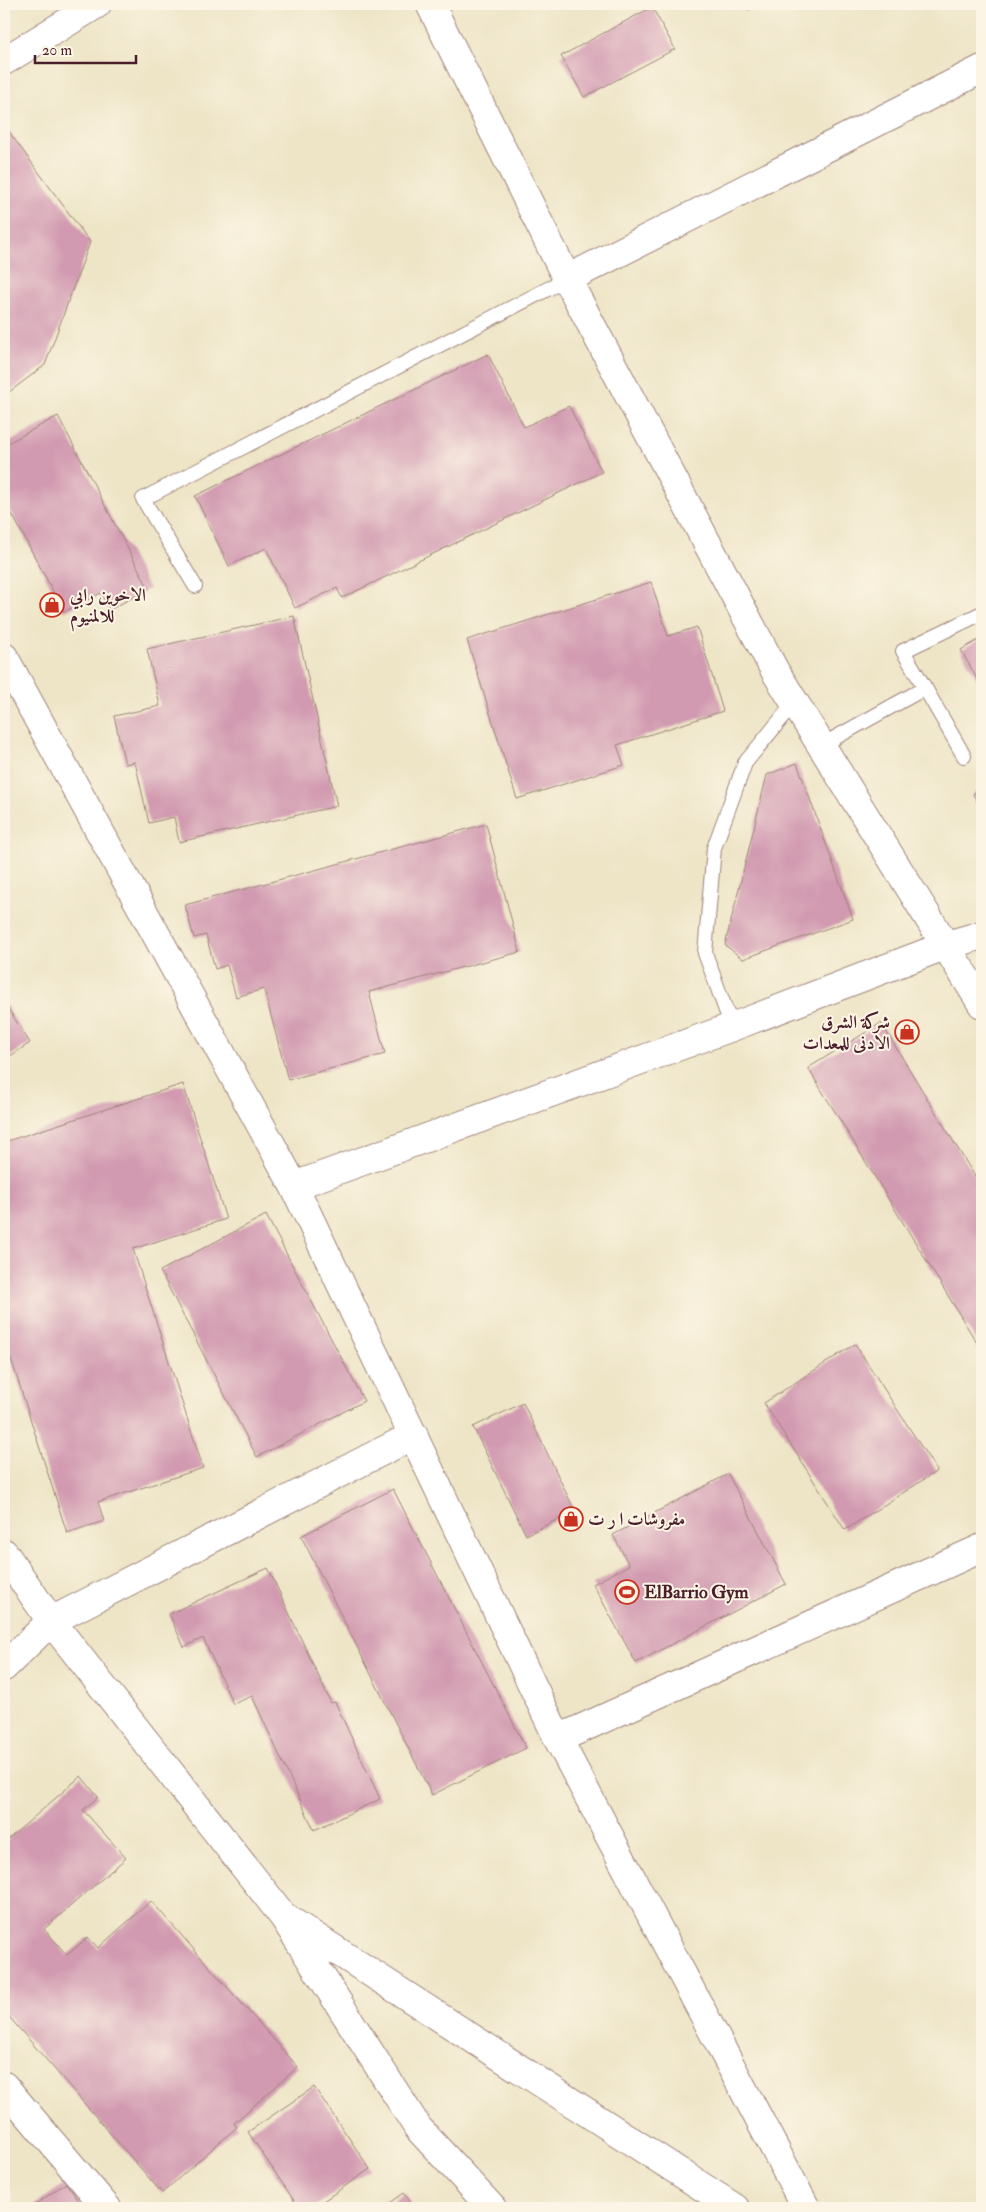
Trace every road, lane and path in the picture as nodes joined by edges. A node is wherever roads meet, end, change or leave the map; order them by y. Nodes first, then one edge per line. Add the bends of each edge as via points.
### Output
1 (97, 4) edge
2 (430, 4) edge
3 (4, 61) edge
4 (982, 69) edge
5 (568, 279) junction
6 (195, 586) dead end
7 (982, 613) edge
8 (4, 657) edge
9 (925, 688) junction
10 (795, 702) junction
11 (822, 745) junction
12 (964, 756) dead end
13 (982, 935) edge
14 (948, 945) junction
15 (982, 1004) edge
16 (732, 1027) junction
17 (294, 1186) junction
18 (414, 1435) junction
19 (982, 1548) edge
20 (4, 1553) edge
21 (51, 1621) junction
22 (4, 1667) edge
23 (558, 1739) junction
24 (283, 1916) junction
25 (4, 2086) edge
26 (107, 2208) edge
27 (492, 2208) edge
28 (735, 2208) edge
29 (806, 2208) edge

1 - 3 street
2 - 5 street
4 - 5 street
5 - 6 lane via 143,499
5 - 10 street via 775,671
7 - 9 lane via 903,650
8 - 17 street
9 - 11 lane
9 - 12 lane
10 - 11 street
10 - 16 lane via 745,763 714,848 704,953
11 - 14 street
13 - 14 street
14 - 15 street
14 - 16 street
16 - 17 street
17 - 18 street
18 - 21 street
18 - 23 street
19 - 23 street
20 - 21 street
21 - 22 street
21 - 24 street
23 - 29 street
24 - 27 street via 418,2128
24 - 28 street
25 - 26 street

